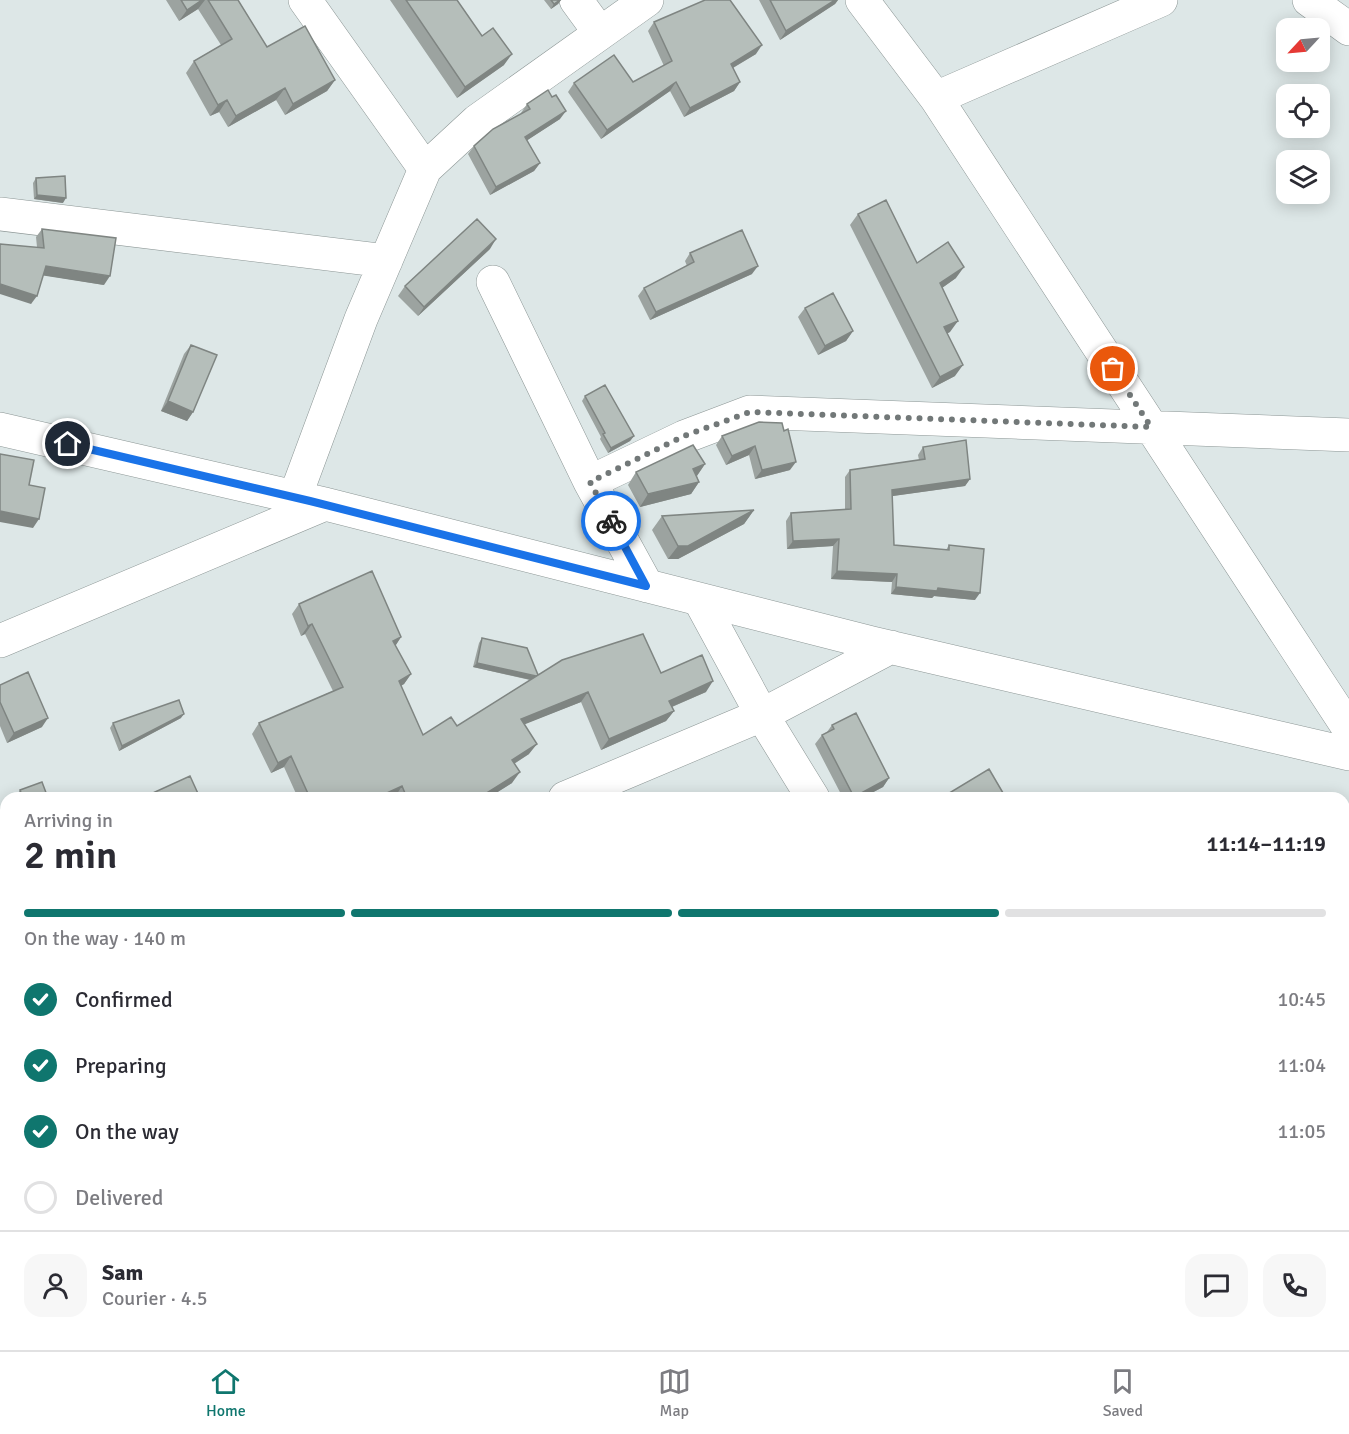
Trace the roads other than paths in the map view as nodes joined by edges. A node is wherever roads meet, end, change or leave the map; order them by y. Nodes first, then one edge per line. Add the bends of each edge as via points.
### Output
1 (305, 0) edge
2 (576, 0) edge
3 (646, 0) edge
4 (862, 0) edge
5 (1161, 0) edge
6 (1310, 0) edge
7 (1349, 29) edge
8 (600, 33) junction
9 (936, 98) junction
10 (425, 169) junction
11 (0, 214) edge
12 (386, 261) junction
13 (493, 282) dead end
14 (1151, 427) junction
15 (0, 429) edge
16 (1349, 435) edge
17 (590, 482) junction
18 (310, 501) junction
19 (646, 586) junction
20 (699, 599) junction
21 (0, 641) edge
22 (891, 647) junction
23 (762, 715) junction
24 (1349, 729) edge
25 (1349, 754) edge
26 (579, 792) edge
27 (809, 792) edge

1 - 10 street
2 - 8 street
3 - 8 street
4 - 9 street
5 - 9 street
6 - 7 street
8 - 10 street via 477,121
9 - 14 street
10 - 12 street
11 - 12 street
12 - 18 street via 361,319
13 - 17 street
14 - 16 street
14 - 17 street via 750,412 684,436
14 - 24 street
15 - 18 street
17 - 19 street
18 - 19 street
18 - 21 street
19 - 20 street
20 - 22 street
20 - 23 street
22 - 23 street
22 - 25 street
23 - 26 street
23 - 27 street

